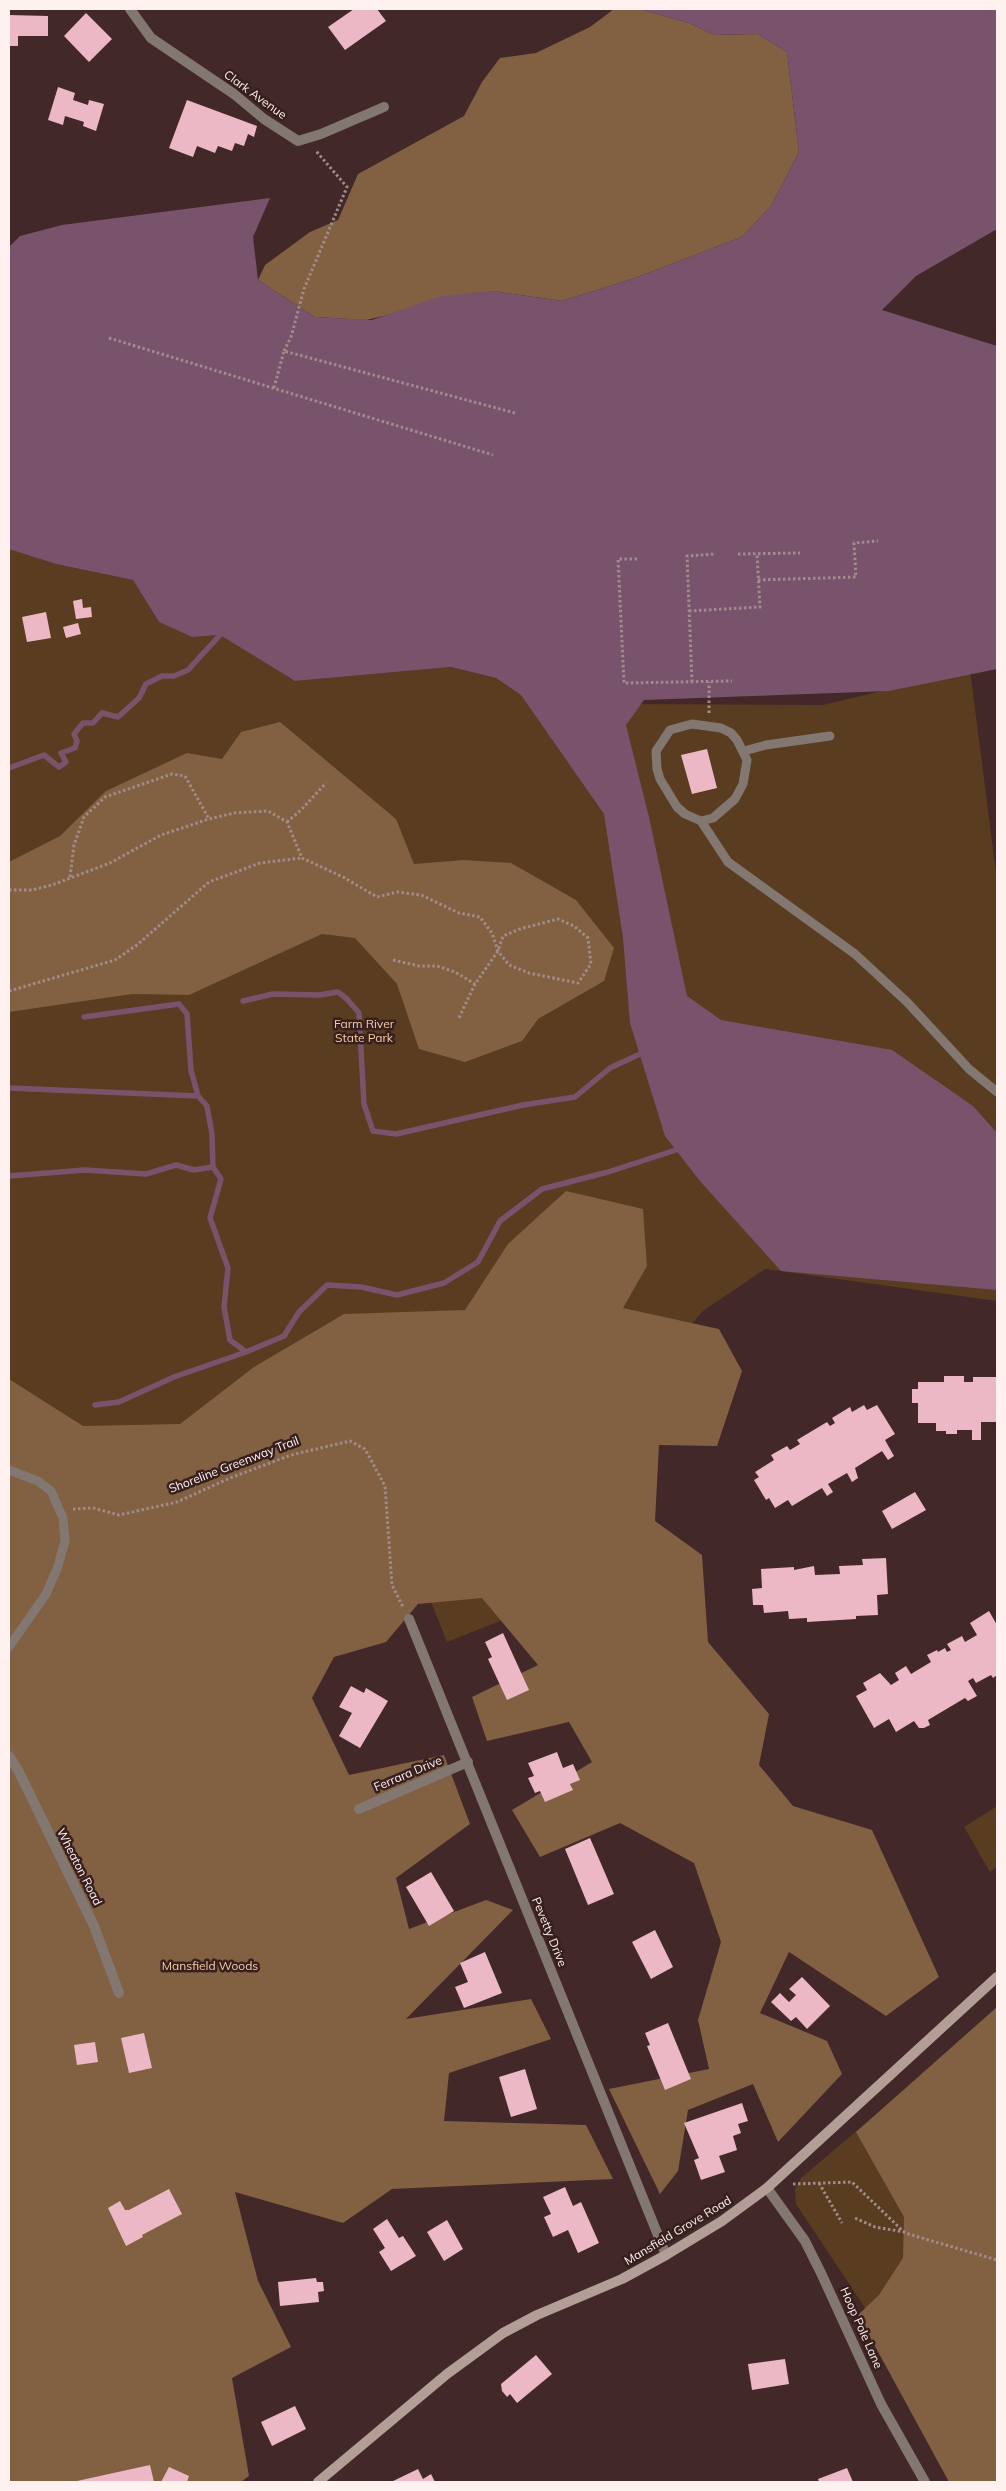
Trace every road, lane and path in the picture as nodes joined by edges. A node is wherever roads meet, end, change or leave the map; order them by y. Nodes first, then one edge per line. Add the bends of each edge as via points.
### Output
1 (130, 9) edge
2 (384, 107) dead end
3 (306, 139) junction
4 (109, 338) dead end
5 (284, 352) junction
6 (274, 388) junction
7 (515, 413) dead end
8 (493, 455) dead end
9 (878, 541) dead end
10 (800, 552) dead end
11 (716, 554) dead end
12 (738, 554) dead end
13 (757, 554) junction
14 (638, 559) dead end
15 (758, 580) junction
16 (689, 611) junction
17 (732, 681) dead end
18 (692, 682) junction
19 (709, 682) junction
20 (709, 701) dead end
21 (830, 736) dead end
22 (744, 752) junction
23 (326, 783) dead end
24 (209, 818) junction
25 (701, 821) junction
26 (287, 822) junction
27 (302, 858) junction
28 (70, 877) junction
29 (9, 890) edge
30 (498, 951) junction
31 (393, 960) dead end
32 (475, 984) junction
33 (9, 991) edge
34 (458, 1020) dead end
35 (997, 1092) edge
36 (9, 1470) edge
37 (60, 1509) junction
38 (409, 1619) joint
39 (9, 1647) edge
40 (9, 1756) edge
41 (468, 1762) junction
42 (359, 1809) dead end
43 (997, 1977) edge
44 (119, 1993) dead end
45 (777, 2179) junction
46 (818, 2183) junction
47 (767, 2188) junction
48 (855, 2218) dead end
49 (842, 2223) dead end
50 (905, 2232) junction
51 (666, 2255) junction
52 (997, 2260) edge
53 (318, 2482) edge
54 (925, 2482) edge

1 - 3 street, Clark Avenue via 151,38 298,141
2 - 3 street
3 - 5 path via 347,187 304,289
4 - 6 path
5 - 6 path
5 - 7 path
6 - 8 path
9 - 15 path via 854,543 856,577
10 - 13 path
11 - 16 path via 687,556
12 - 13 path
13 - 15 path
14 - 18 path via 618,559 624,683
15 - 16 path via 760,607
16 - 18 path
17 - 19 path
18 - 19 path
19 - 20 path
21 - 22 lane via 766,745
22 - 25 lane via 747,772 735,798 713,818
22 - 25 lane via 731,733 721,728 692,724 670,730 659,742 657,769 668,794 685,814
23 - 26 path
24 - 26 path via 268,811
24 - 28 path via 161,835 110,864
24 - 28 path via 184,776 172,774 105,797 84,817 74,845
25 - 35 lane via 728,862 855,954
26 - 27 path
27 - 30 path via 377,897 397,892 421,895 459,913 480,917 492,933
27 - 33 path via 260,863 209,882 138,945 115,960
28 - 29 path via 32,890
30 - 30 path via 509,965 562,981 578,983 591,964 588,938 574,926 558,919 503,936
30 - 32 path
31 - 32 path via 437,966 456,972
32 - 34 path
36 - 37 lane via 46,1486
37 - 38 path, Shoreline Greenway Trail via 93,1508 119,1514 139,1511 177,1502 292,1455 350,1441 365,1449 385,1486 392,1585
37 - 39 lane via 65,1541 57,1569 46,1594
38 - 41 street, Pevetty Drive
40 - 44 street, Wheaton Road via 94,1926
41 - 42 street, Ferrara Drive
41 - 51 street, Pevetty Drive
43 - 45 street, Mansfield Grove Road
45 - 46 path via 796,2185
45 - 47 street, Mansfield Grove Road
46 - 49 path
46 - 50 path via 852,2182
47 - 51 street, Mansfield Grove Road via 722,2221
47 - 54 street, Hoop Pole Lane via 805,2241 881,2404
48 - 50 path via 875,2227
50 - 52 path
51 - 53 street, Mansfield Grove Road via 504,2333 447,2374

